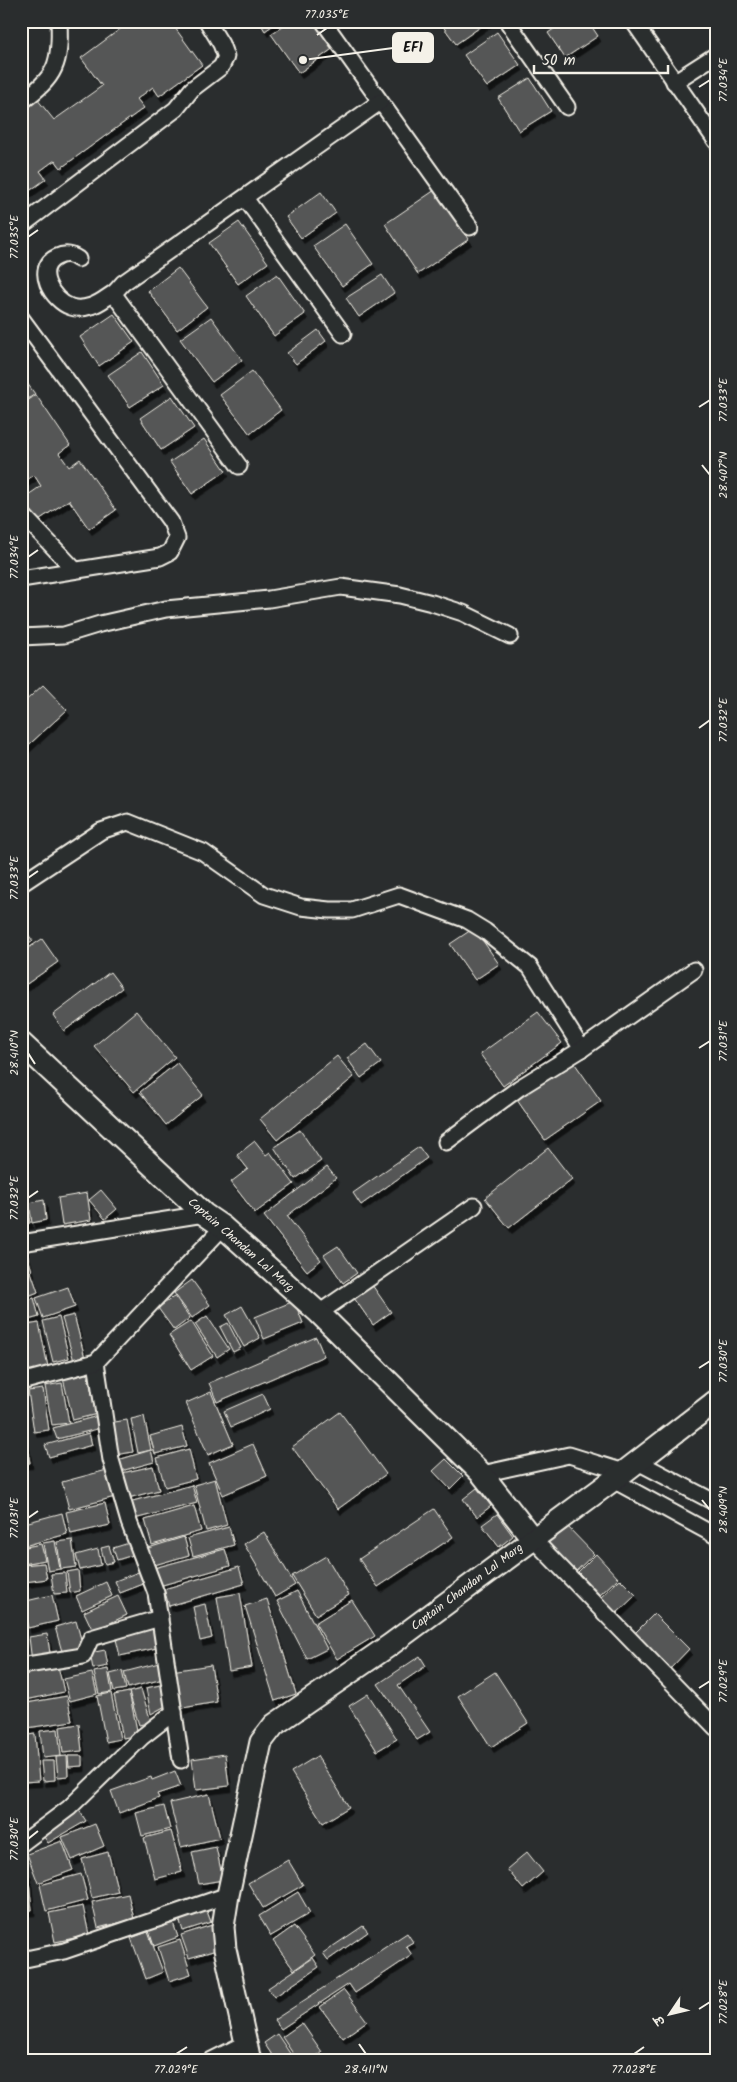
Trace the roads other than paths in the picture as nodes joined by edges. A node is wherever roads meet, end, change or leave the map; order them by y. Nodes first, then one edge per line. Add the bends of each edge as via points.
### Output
1 (58, 21) edge
2 (207, 21) edge
3 (323, 21) edge
4 (507, 21) edge
5 (633, 21) edge
6 (716, 55) edge
7 (674, 82) junction
8 (21, 102) edge
9 (380, 102) junction
10 (567, 107) dead end
11 (716, 141) edge
12 (245, 198) junction
13 (21, 226) edge
14 (470, 228) dead end
15 (78, 259) dead end
16 (114, 292) junction
17 (21, 318) edge
18 (343, 334) dead end
19 (239, 466) dead end
20 (21, 513) edge
21 (75, 570) junction
22 (21, 579) edge
23 (510, 636) dead end
24 (21, 637) edge
25 (21, 884) edge
26 (694, 970) dead end
27 (21, 1043) edge
28 (582, 1049) junction
29 (446, 1142) dead end
30 (474, 1206) dead end
31 (204, 1214) junction
32 (223, 1227) junction
33 (21, 1243) edge
34 (319, 1313) junction
35 (96, 1362) junction
36 (21, 1382) edge
37 (716, 1402) edge
38 (625, 1471) junction
39 (482, 1474) junction
40 (716, 1503) edge
41 (716, 1536) edge
42 (532, 1538) junction
43 (160, 1618) junction
44 (21, 1666) edge
45 (174, 1712) junction
46 (716, 1728) edge
47 (181, 1760) dead end
48 (21, 1844) edge
49 (228, 1895) junction
50 (21, 1960) edge
51 (248, 2052) edge
52 (210, 2061) edge

1 - 8 street via 58,52 53,71 43,86
2 - 13 street via 226,57 221,67 192,89 176,109
3 - 9 street
4 - 10 street
5 - 7 street
6 - 7 street
7 - 11 street
9 - 12 street
9 - 14 street
12 - 16 street
12 - 18 street
15 - 16 street via 62,254 46,266 48,285 62,303 72,308 93,306
16 - 19 street
17 - 21 street via 176,531 174,546 160,557
20 - 21 street
21 - 22 street
23 - 24 street via 463,613 432,603 400,595 341,588 166,609 64,635
25 - 28 street via 101,831 128,822 203,852 264,895 302,907 352,910 399,895 467,920 530,966
26 - 28 street
27 - 31 street, Captain Chandan Lal Marg
28 - 29 street via 519,1088
30 - 34 street
31 - 32 street, Captain Chandan Lal Marg
31 - 33 street
32 - 34 street, Captain Chandan Lal Marg
32 - 35 street
34 - 39 street, Captain Chandan Lal Marg
35 - 36 street
35 - 43 street via 111,1460 129,1522 156,1593
37 - 38 street
38 - 39 street via 569,1455
38 - 40 street
38 - 41 street
38 - 42 street
39 - 42 street, Captain Chandan Lal Marg
42 - 46 street
42 - 49 street, Captain Chandan Lal Marg via 390,1645 274,1725 261,1742
43 - 44 street via 91,1638 83,1656
43 - 45 street
45 - 47 street
45 - 48 street via 142,1737 70,1808
49 - 50 street via 64,1952
49 - 51 street, Captain Chandan Lal Marg via 223,1927 225,1950
51 - 52 street

